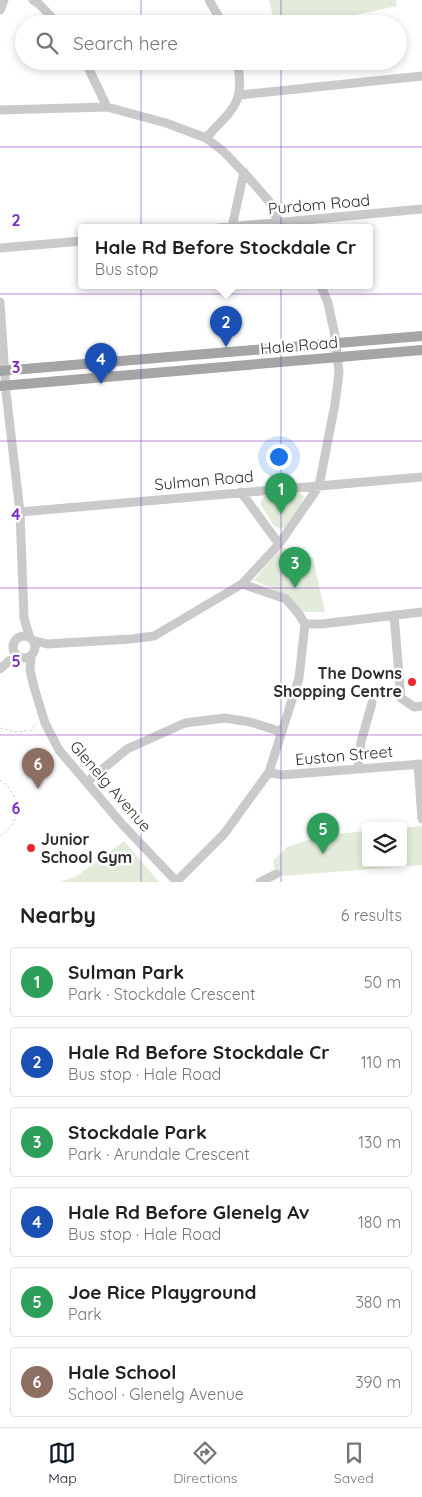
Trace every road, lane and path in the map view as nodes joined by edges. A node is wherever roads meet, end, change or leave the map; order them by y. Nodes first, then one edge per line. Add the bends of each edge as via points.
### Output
1 (4, 0) edge
2 (33, 0) edge
3 (209, 0) edge
4 (0, 10) edge
5 (49, 15) edge
6 (218, 15) edge
7 (89, 70) edge
8 (239, 70) edge
9 (422, 76) edge
10 (240, 95) junction
11 (107, 107) junction
12 (0, 110) edge
13 (206, 138) junction
14 (244, 172) junction
15 (422, 209) edge
16 (277, 223) junction
17 (233, 224) edge
18 (266, 224) edge
19 (302, 224) edge
20 (78, 241) edge
21 (0, 248) edge
22 (322, 289) edge
23 (0, 302) edge
24 (422, 336) edge
25 (336, 344) junction
26 (422, 350) edge
27 (338, 357) junction
28 (2, 370) edge
29 (3, 386) edge
30 (422, 476) edge
31 (319, 486) junction
32 (240, 492) junction
33 (20, 512) junction
34 (279, 544) junction
35 (242, 584) junction
36 (422, 612) edge
37 (394, 615) junction
38 (24, 618) junction
39 (304, 624) junction
40 (18, 639) junction
41 (32, 646) junction
42 (14, 649) junction
43 (20, 657) junction
44 (9, 661) junction
45 (0, 669) edge
46 (30, 670) junction
47 (372, 703) dead end
48 (422, 706) edge
49 (40, 724) dead end
50 (0, 728) edge
51 (282, 732) junction
52 (420, 764) edge
53 (358, 768) junction
54 (269, 772) junction
55 (0, 780) edge
56 (87, 782) junction
57 (422, 819) edge
58 (0, 836) edge
59 (276, 874) dead end
60 (177, 882) edge
61 (260, 882) edge

1 - 4 street
2 - 5 street
3 - 6 street
7 - 11 street
8 - 10 street
9 - 10 street
10 - 13 street via 234,107
11 - 12 street
11 - 13 street
13 - 14 street
14 - 16 street via 273,206
14 - 17 street
15 - 19 street, Purdom Road
16 - 18 street, Purdom Road
16 - 19 street, Purdom Road
20 - 21 street
22 - 25 street
23 - 28 street, Glenelg Avenue
24 - 25 main road, Hale Road
25 - 27 street
25 - 28 main road, Hale Road
26 - 27 main road, Hale Road
27 - 29 main road, Hale Road
27 - 31 street via 336,404
28 - 29 street, Glenelg Avenue
29 - 33 street, Glenelg Avenue
30 - 31 street, Sulman Road
31 - 32 street, Sulman Road
31 - 34 street
32 - 33 street, Sulman Road
32 - 34 street
33 - 38 street, Glenelg Avenue
34 - 35 street
35 - 39 street via 286,598
35 - 41 street via 154,636
36 - 37 street
37 - 39 street
37 - 48 street via 401,698 414,707
38 - 40 street, Glenelg Avenue
38 - 41 street, Glenelg Avenue
39 - 51 street via 299,678
40 - 41 street via 25,637
40 - 42 street, Glenelg Avenue
41 - 43 street via 28,658
41 - 46 street, Glenelg Avenue
42 - 43 street, Glenelg Avenue
42 - 44 street
43 - 44 street
43 - 46 street, Glenelg Avenue
44 - 45 street
46 - 56 street, Glenelg Avenue via 45,723 59,750
47 - 53 street via 361,742
49 - 50 path via 33,725 33,730 15,732
51 - 54 street
51 - 56 street via 225,718 185,723 127,750
52 - 53 street, Euston Street
52 - 57 street
53 - 54 street, Euston Street via 281,775
54 - 60 street via 224,834
55 - 58 path via 13,792 17,814 14,823
56 - 60 street, Glenelg Avenue
59 - 61 street

